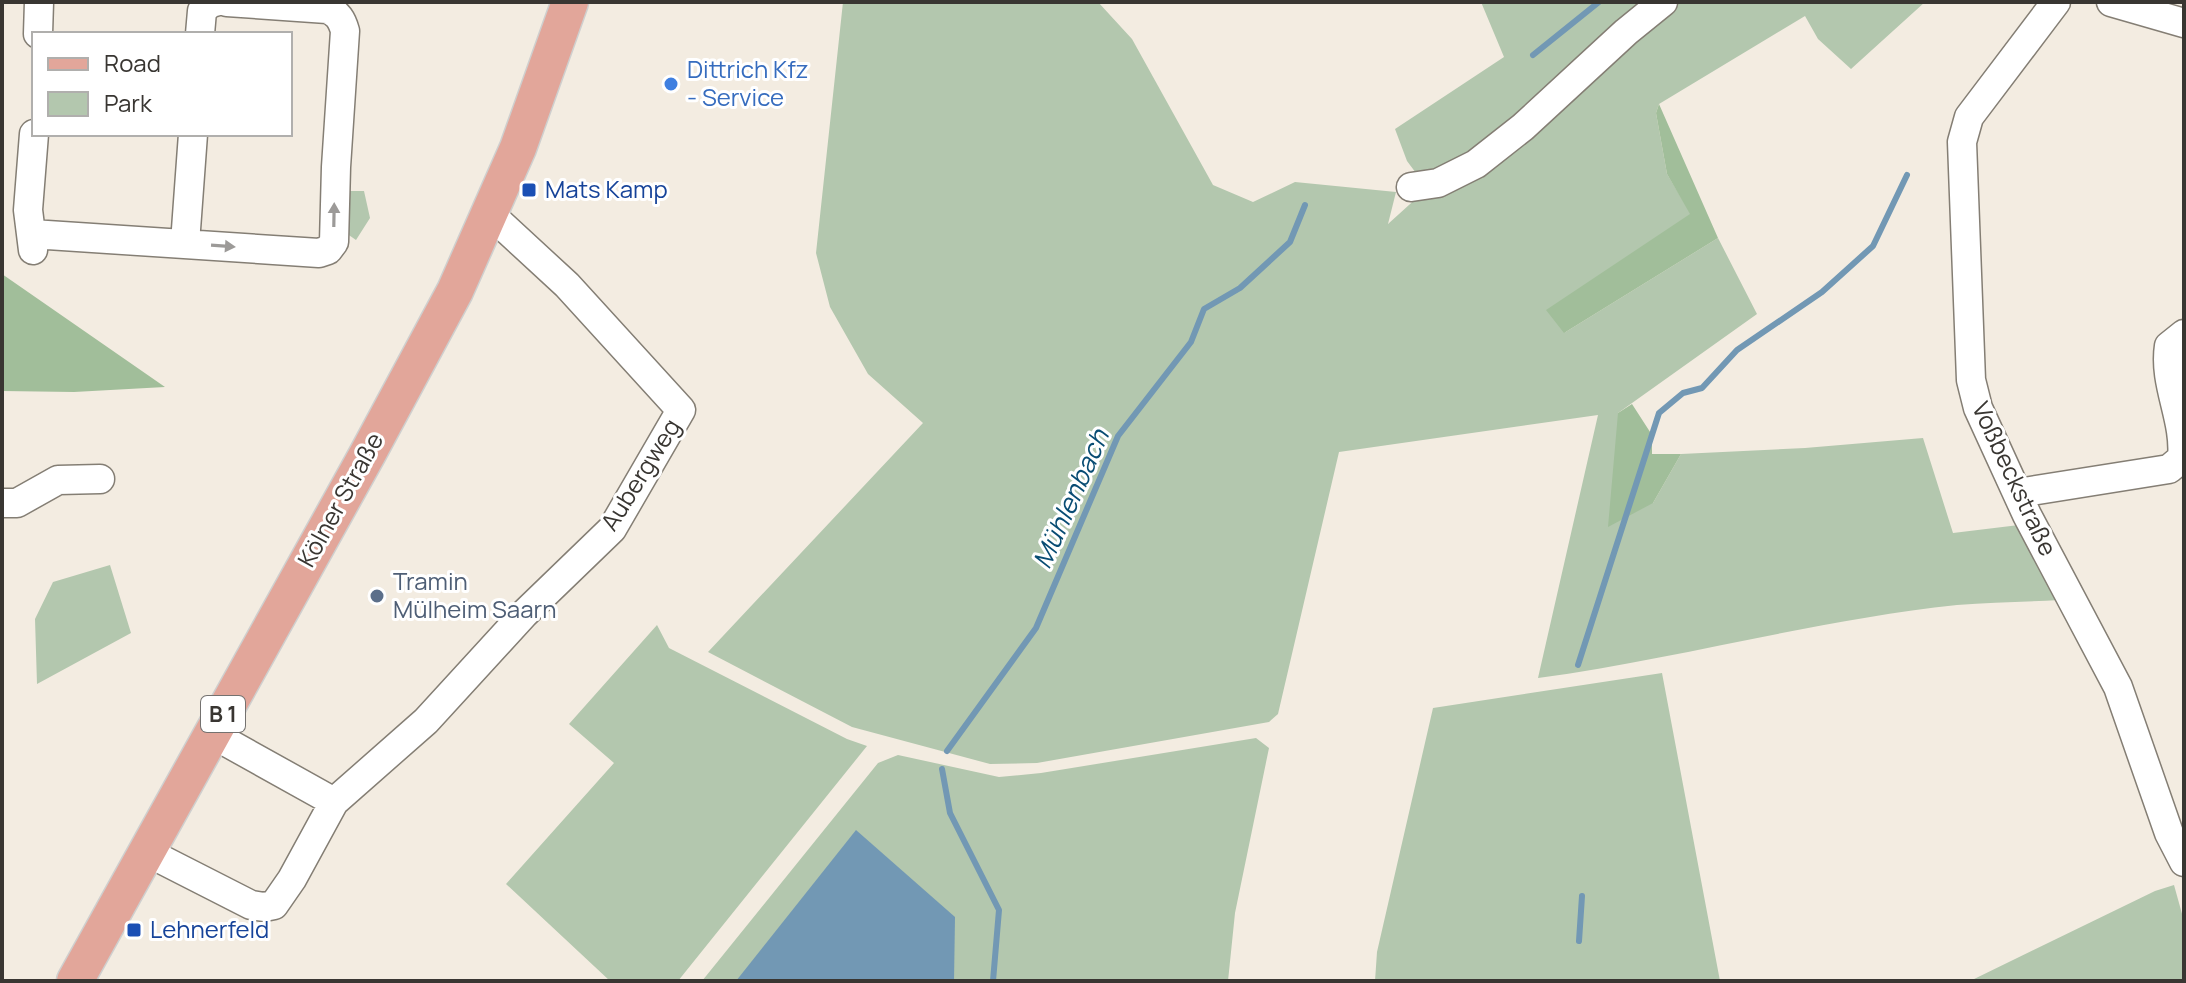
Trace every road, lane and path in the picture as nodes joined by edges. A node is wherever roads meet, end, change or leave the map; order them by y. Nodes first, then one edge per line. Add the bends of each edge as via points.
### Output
1 (39, 2) edge
2 (215, 2) edge
3 (227, 2) edge
4 (570, 2) edge
5 (1663, 2) edge
6 (2056, 2) edge
7 (2111, 2) edge
8 (2184, 23) edge
9 (38, 32) edge
10 (200, 32) edge
11 (34, 136) edge
12 (193, 136) edge
13 (1411, 187) dead end
14 (490, 214) junction
15 (185, 243) junction
16 (2184, 334) edge
17 (100, 479) dead end
18 (2018, 493) junction
19 (2, 503) edge
20 (212, 734) junction
21 (334, 802) junction
22 (147, 852) junction
23 (2184, 862) edge
24 (75, 981) edge

1 - 9 street
2 - 10 street via 202,11
15 -> 3 street via 319,253 334,242 343,23 327,9
4 - 14 main road, Kölner Straße / B 1
5 - 13 street via 1476,164 1438,183
6 - 18 street, Voßbeckstraße via 1969,117 1962,142 1971,380 1978,408
7 - 8 street
11 - 15 street via 28,210 33,242
12 - 15 street
14 - 20 main road, Kölner Straße / B 1 via 455,291
14 - 21 street, Aubergweg via 567,285 681,410 612,529 524,614 426,721
16 - 18 street via 2169,346 2167,360 2184,441 2182,458 2169,469
17 - 19 street via 58,480 17,503
18 - 23 street, Voßbeckstraße via 2118,687
20 - 21 street
20 - 22 main road, Kölner Straße / B 1
21 - 22 street via 274,905 251,905
22 - 24 main road, Kölner Straße / B 1

